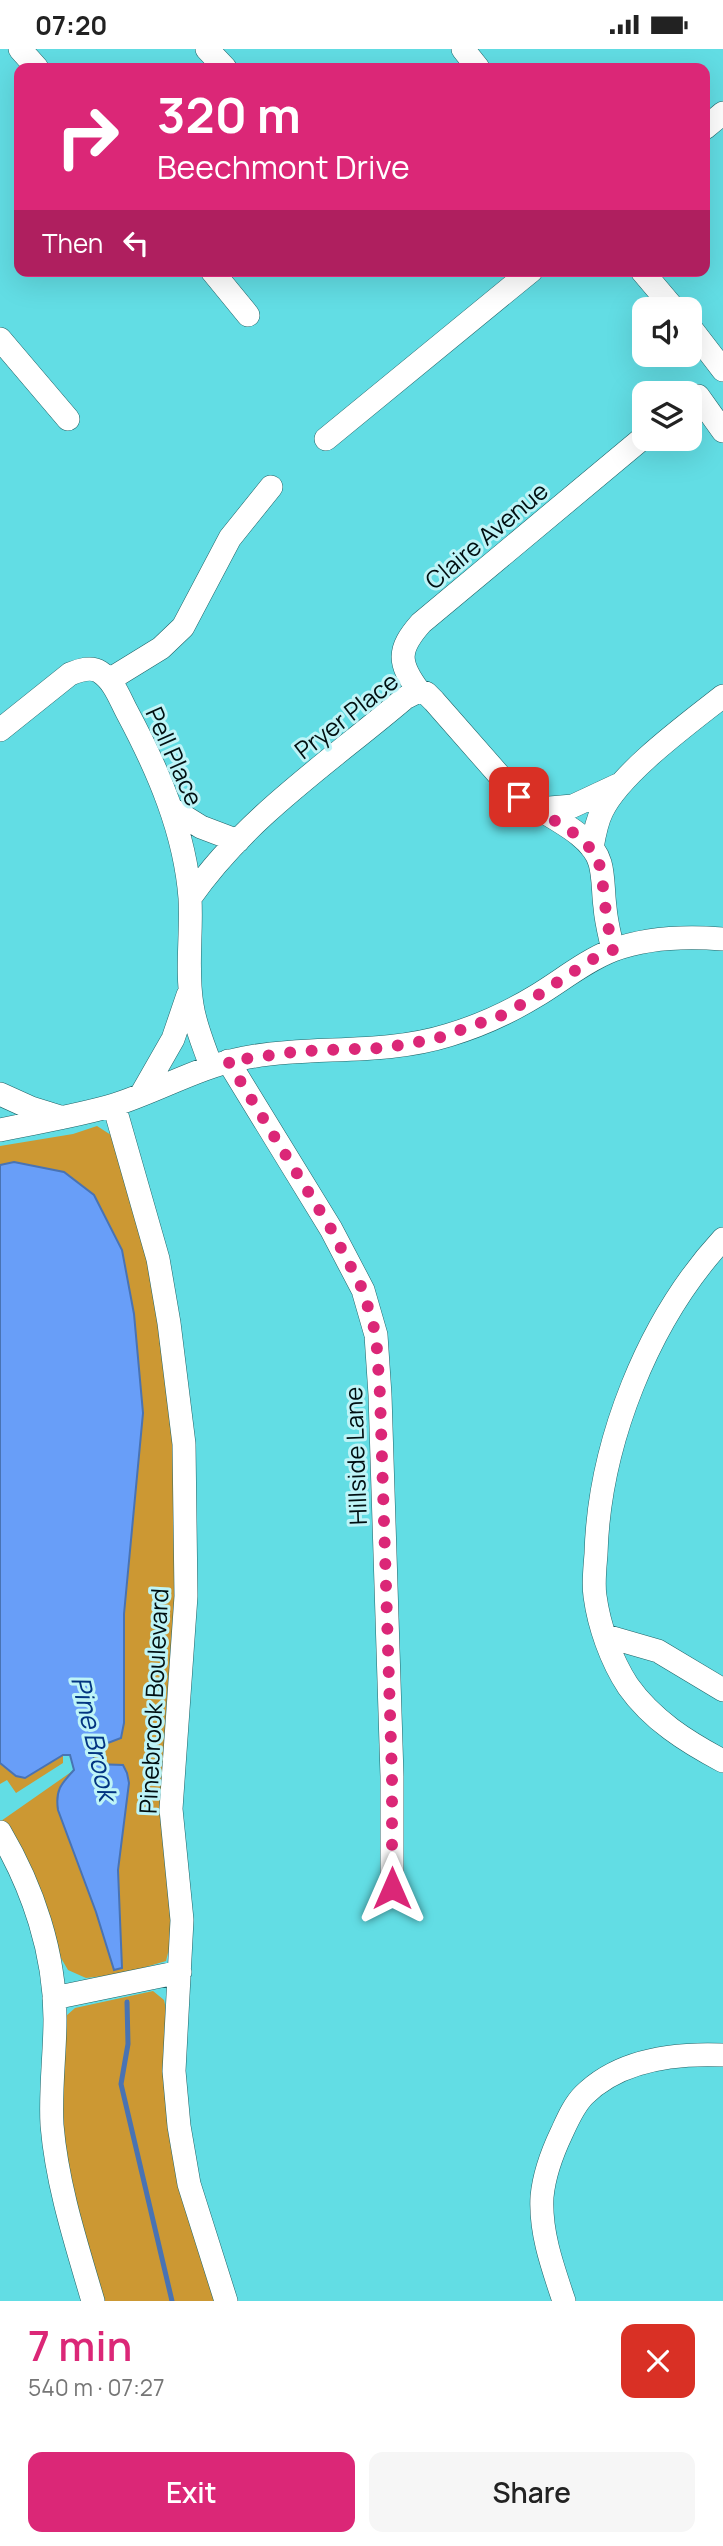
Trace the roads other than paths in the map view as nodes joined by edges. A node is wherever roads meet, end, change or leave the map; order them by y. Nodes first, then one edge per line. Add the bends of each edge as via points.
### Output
1 (20, 49) edge
2 (207, 49) edge
3 (463, 49) edge
4 (33, 63) edge
5 (220, 63) edge
6 (474, 63) edge
7 (217, 277) edge
8 (524, 277) edge
9 (647, 277) edge
10 (664, 297) edge
11 (248, 315) dead end
12 (0, 338) edge
13 (702, 343) edge
14 (723, 370) edge
15 (723, 377) edge
16 (702, 393) edge
17 (702, 408) edge
18 (68, 419) dead end
19 (723, 431) edge
20 (326, 439) dead end
21 (632, 447) edge
22 (271, 487) dead end
23 (109, 680) junction
24 (419, 691) junction
25 (723, 696) edge
26 (0, 730) edge
27 (626, 780) junction
28 (172, 809) junction
29 (538, 809) junction
30 (238, 841) junction
31 (592, 848) junction
32 (190, 898) junction
33 (723, 939) edge
34 (613, 950) junction
35 (190, 989) junction
36 (220, 1064) junction
37 (0, 1094) edge
38 (141, 1095) junction
39 (114, 1105) junction
40 (63, 1118) junction
41 (0, 1130) edge
42 (723, 1239) edge
43 (606, 1636) junction
44 (723, 1689) edge
45 (723, 1761) edge
46 (0, 1832) edge
47 (392, 1888) dead end
48 (180, 1972) junction
49 (54, 1998) junction
50 (723, 2055) edge
51 (93, 2301) edge
52 (226, 2301) edge
53 (564, 2301) edge

1 - 4 street
2 - 5 street
3 - 6 street
7 - 11 street
8 - 20 street
9 - 10 street
12 - 18 street
13 - 14 street
15 - 16 street
17 - 19 street
21 - 24 street, Claire Avenue via 411,635 403,658 405,672
22 - 23 street via 230,538 183,627 161,648
23 - 26 street via 92,669 70,674
23 - 28 street, Pell Place via 149,753
24 - 29 street, Pryer Place via 434,701 513,791
24 - 30 street, Pryer Place via 328,759
25 - 27 street
27 - 29 street via 584,803
27 - 31 street via 602,810
28 - 30 street via 201,827
28 - 32 street, Pell Place
29 - 31 street, Pryer Place
30 - 32 street, Pryer Place
31 - 34 street via 600,862
32 - 35 street, Pell Place
33 - 34 street via 657,939
34 - 36 street via 500,1016 435,1039
35 - 36 street, Pell Place via 194,1017
35 - 38 street, Pell Place via 173,1039
36 - 38 street
36 - 47 street, Hillside Lane via 331,1229 363,1290 376,1335
37 - 40 street
38 - 39 street
39 - 40 street
39 - 48 street, Pinebrook Boulevard via 158,1259 184,1444 186,1607 171,1809 183,1920
40 - 41 street
42 - 43 street via 702,1262 651,1343 629,1394 606,1471 597,1515 595,1595
43 - 44 street via 658,1651
43 - 45 street via 629,1686 661,1723
46 - 49 street via 22,1872 38,1916
48 - 49 street
48 - 52 street, Pinebrook Boulevard via 174,2058 179,2126 198,2219
49 - 51 street via 54,2146
50 - 53 street via 673,2056 618,2071 584,2095 572,2111 549,2158 542,2198 546,2247

